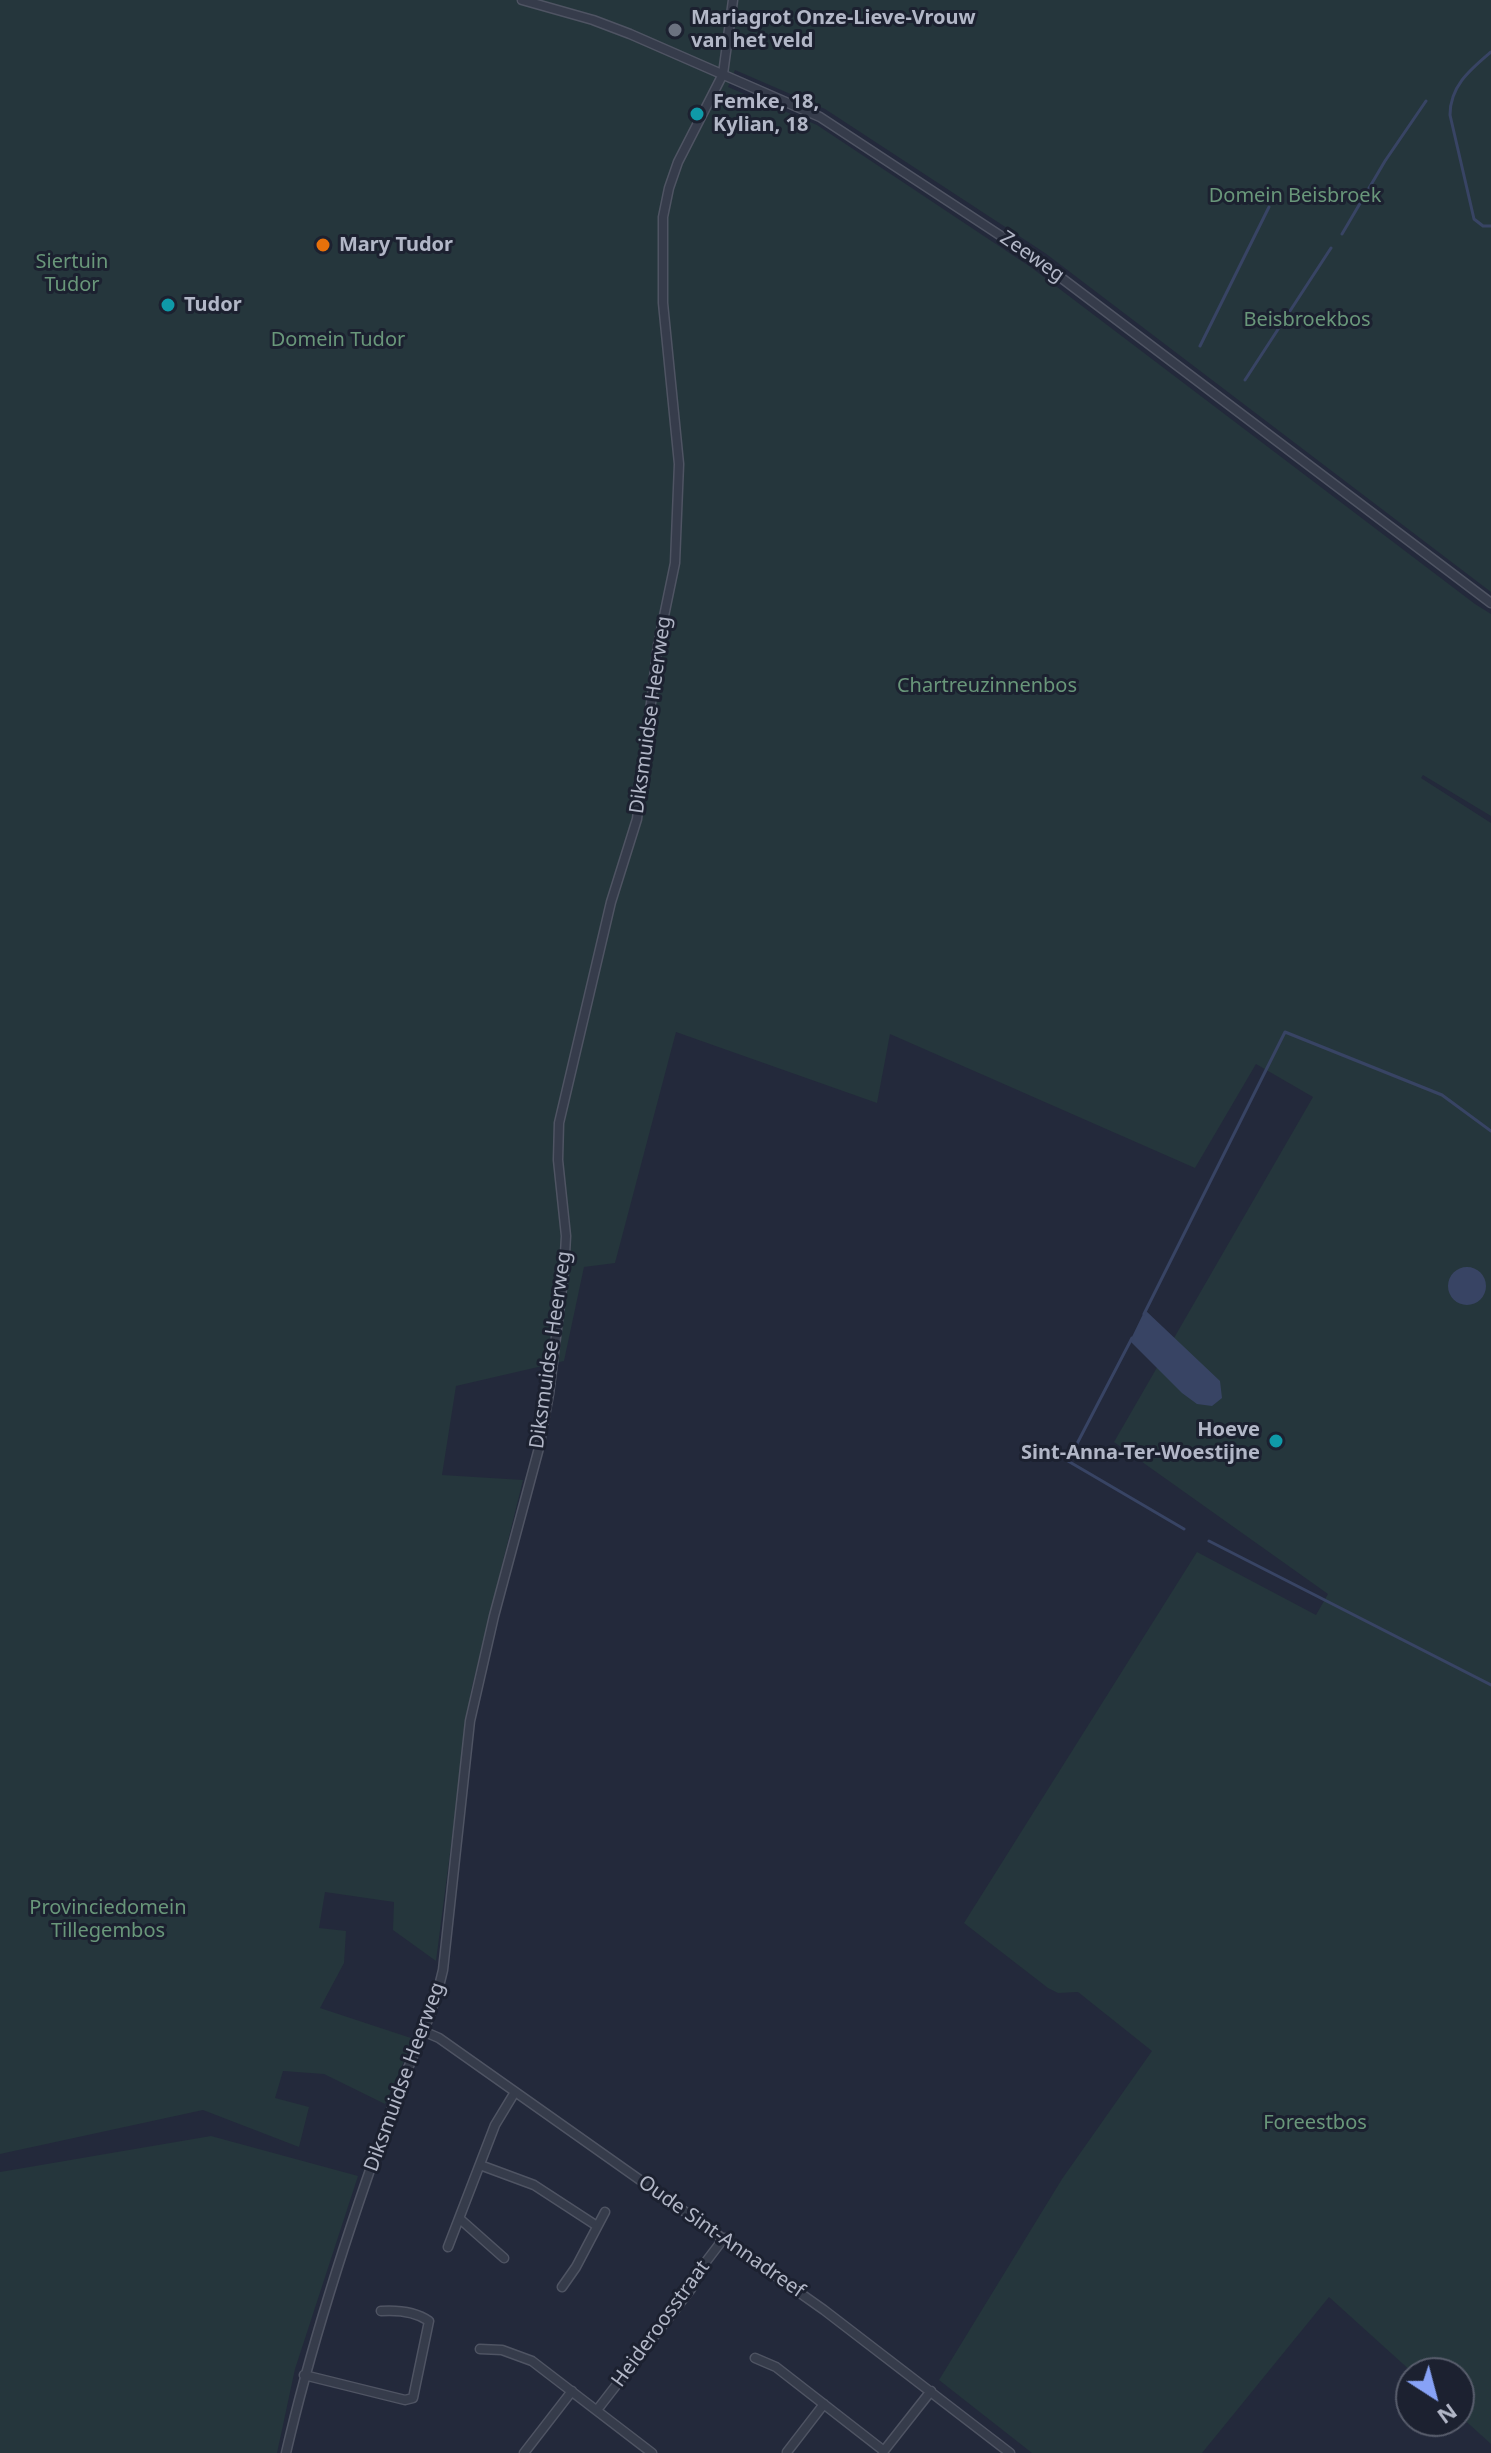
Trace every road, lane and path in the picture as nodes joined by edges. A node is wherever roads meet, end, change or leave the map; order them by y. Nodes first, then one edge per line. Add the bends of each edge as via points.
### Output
1 (522, 0) edge
2 (733, 0) edge
3 (723, 74) junction
4 (1491, 603) edge
5 (425, 2032) junction
6 (515, 2092) junction
7 (480, 2165) junction
8 (605, 2212) dead end
9 (460, 2219) junction
10 (597, 2226) junction
11 (724, 2238) junction
12 (448, 2247) dead end
13 (504, 2258) dead end
14 (562, 2287) dead end
15 (381, 2311) dead end
16 (480, 2349) dead end
17 (755, 2358) dead end
18 (304, 2375) junction
19 (572, 2391) junction
20 (931, 2391) junction
21 (824, 2404) junction
22 (597, 2410) junction
23 (787, 2452) edge
24 (883, 2452) edge
25 (286, 2453) edge
26 (524, 2453) edge
27 (652, 2453) edge
28 (1010, 2453) edge

1 - 3 street, Zeeweg via 593,20
2 - 3 street, Diksmuidse Heerweg
3 - 4 street, Zeeweg via 820,117 1039,261
3 - 5 street, Diksmuidse Heerweg via 678,162 663,217 662,287 679,464 675,563 658,645 637,819 611,902 559,1123 566,1236 549,1394 470,1721 443,1970
5 - 6 street, Oude Sint-Annadreef
5 - 18 street, Diksmuidse Heerweg via 392,2109
6 - 7 street
6 - 11 street, Oude Sint-Annadreef
7 - 9 street
7 - 10 street via 534,2185
8 - 10 street
9 - 12 street
9 - 13 street
10 - 14 street
11 - 20 street, Oude Sint-Annadreef
11 - 22 street, Heideroosstraat
15 - 18 street via 429,2321 413,2398
16 - 19 street via 524,2357
17 - 21 street via 776,2367
18 - 25 street, Diksmuidse Heerweg
19 - 22 street
19 - 26 street
20 - 24 street
20 - 28 street, Oude Sint-Annadreef
21 - 23 street
21 - 24 street
22 - 27 street

